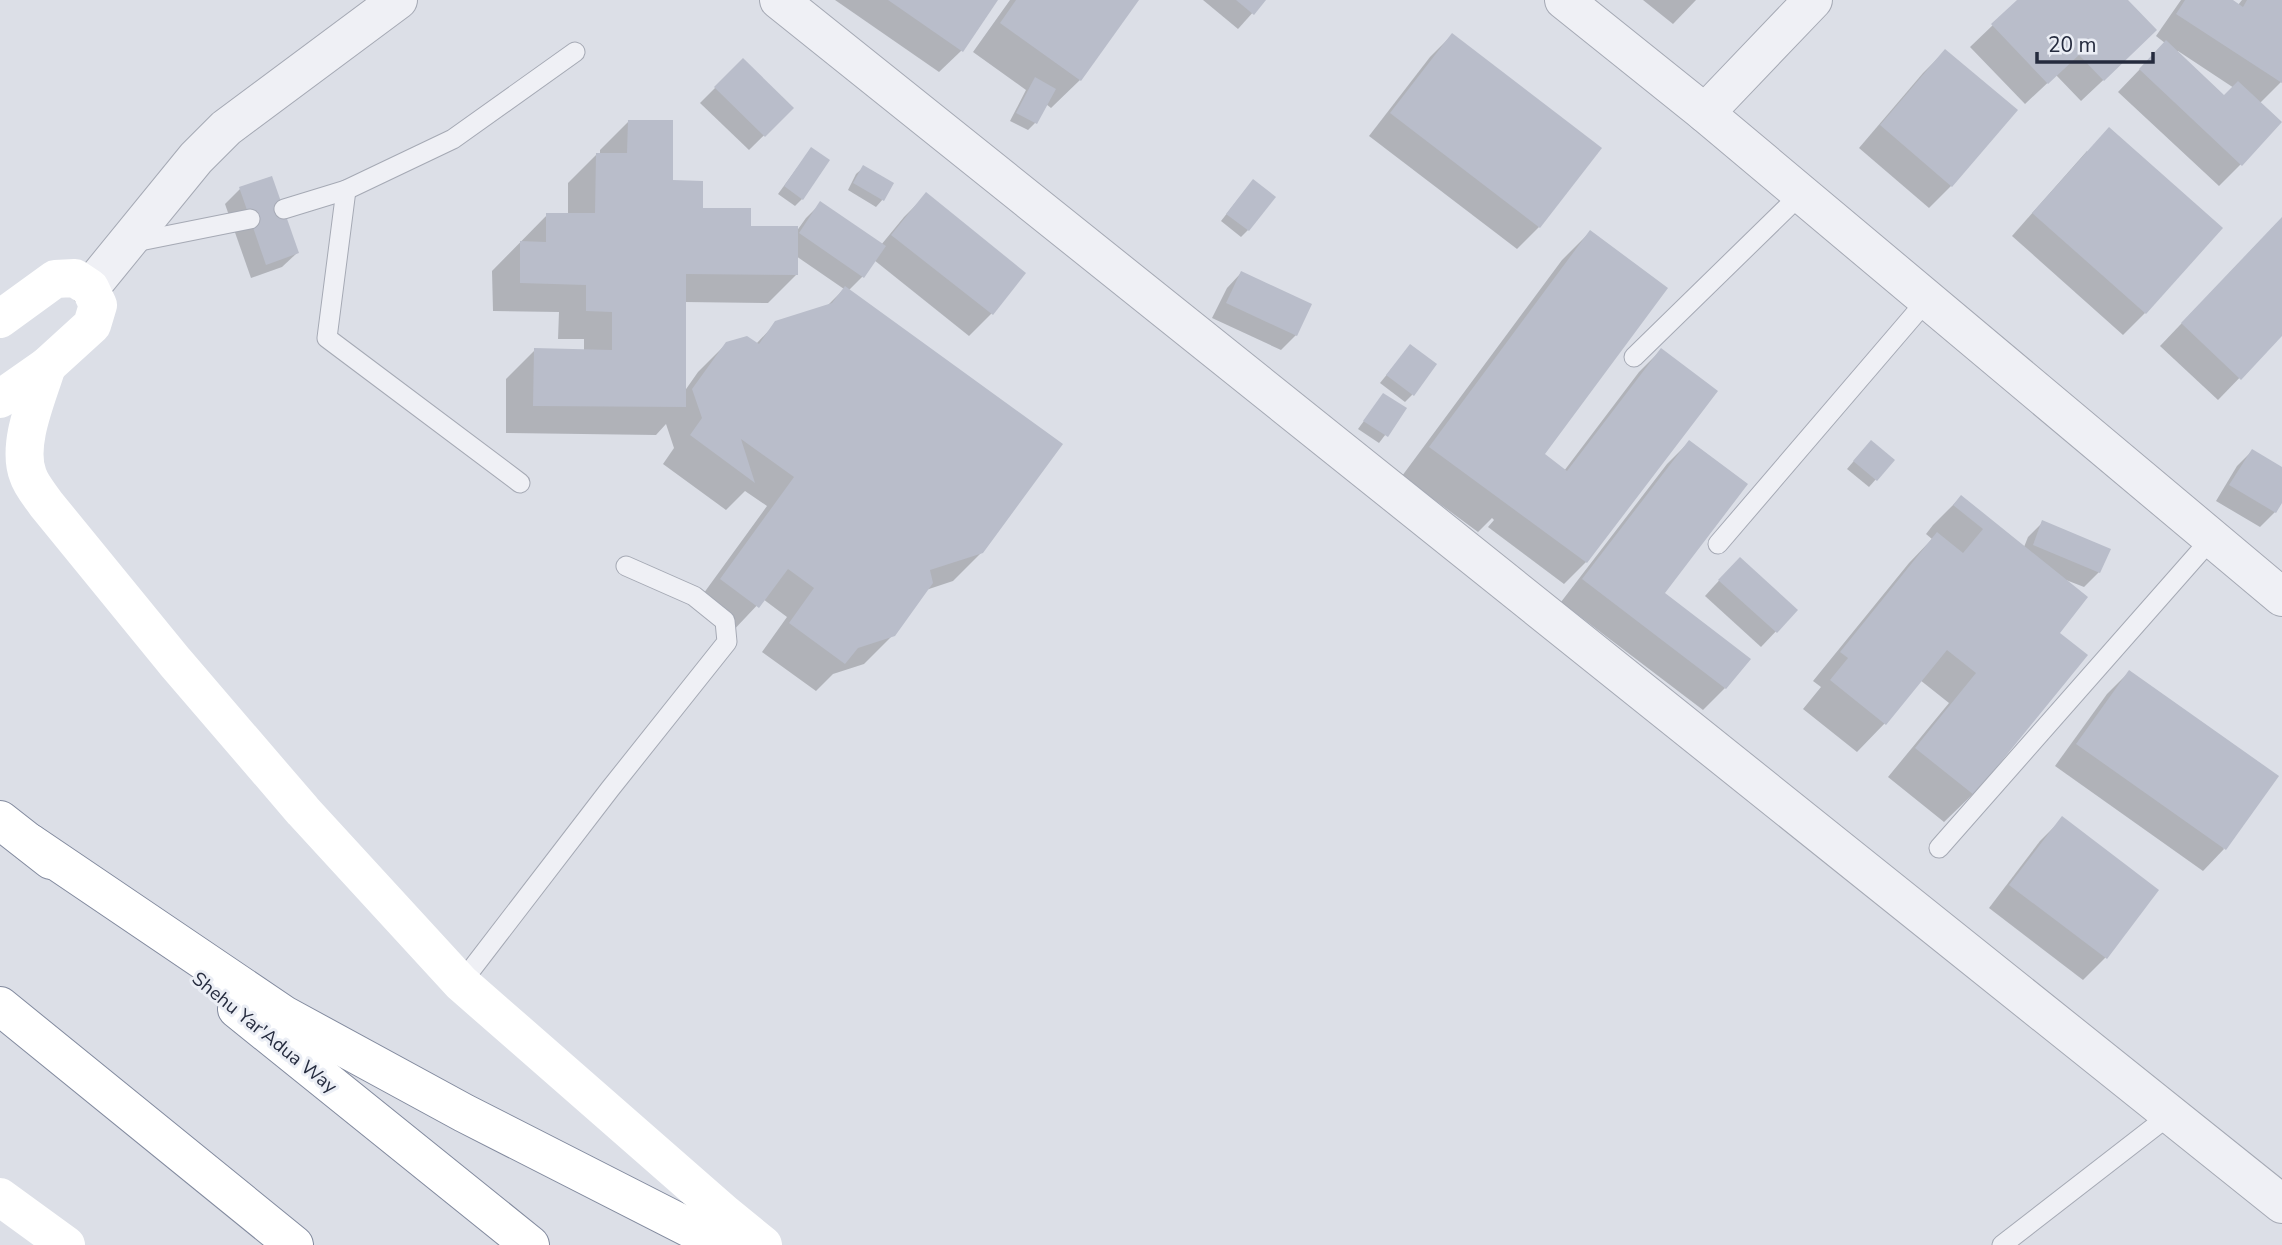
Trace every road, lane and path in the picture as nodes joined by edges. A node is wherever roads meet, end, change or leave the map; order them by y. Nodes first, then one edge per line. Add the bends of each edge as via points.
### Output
1 (398, 0) edge
2 (779, 0) edge
3 (1564, 0) edge
4 (1813, 0) edge
5 (575, 52) dead end
6 (1704, 113) junction
7 (346, 190) junction
8 (1801, 194) junction
9 (284, 209) dead end
10 (250, 219) dead end
11 (125, 244) junction
12 (90, 288) junction
13 (1927, 300) junction
14 (0, 319) edge
15 (1634, 357) dead end
16 (47, 366) junction
17 (0, 399) edge
18 (0, 466) edge
19 (520, 483) dead end
20 (46, 504) junction
21 (2212, 538) junction
22 (1718, 544) dead end
23 (626, 566) dead end
24 (2282, 597) edge
25 (0, 820) edge
26 (30, 843) junction
27 (1939, 848) dead end
28 (461, 983) junction
29 (0, 1006) edge
30 (2171, 1114) junction
31 (1, 1200) edge
32 (2282, 1204) edge
33 (293, 1244) edge
34 (66, 1245) edge
35 (530, 1245) edge
36 (723, 1245) edge
37 (763, 1245) edge
38 (2002, 1245) edge

1 - 11 street via 226,128
2 - 30 street
3 - 6 street
4 - 6 street
5 - 7 lane via 453,139
6 - 8 street
7 - 9 lane
7 - 19 lane via 327,338
8 - 13 street
8 - 15 lane
10 - 11 lane
11 - 12 street
12 - 14 main road via 75,278 55,279
12 - 16 main road via 98,305 92,325
13 - 21 street
13 - 22 lane
16 - 17 main road
16 - 20 main road via 24,453 28,476
18 - 20 main road
20 - 28 main road via 303,811
21 - 24 street
21 - 27 lane
23 - 28 lane via 694,596 724,621 727,642
25 - 26 main road, Shehu Yar'Adua Way
26 - 35 main road, Shehu Yar'Adua Way
26 - 36 main road via 284,1015
28 - 37 main road
29 - 33 main road
30 - 32 street
30 - 38 lane
31 - 34 main road

